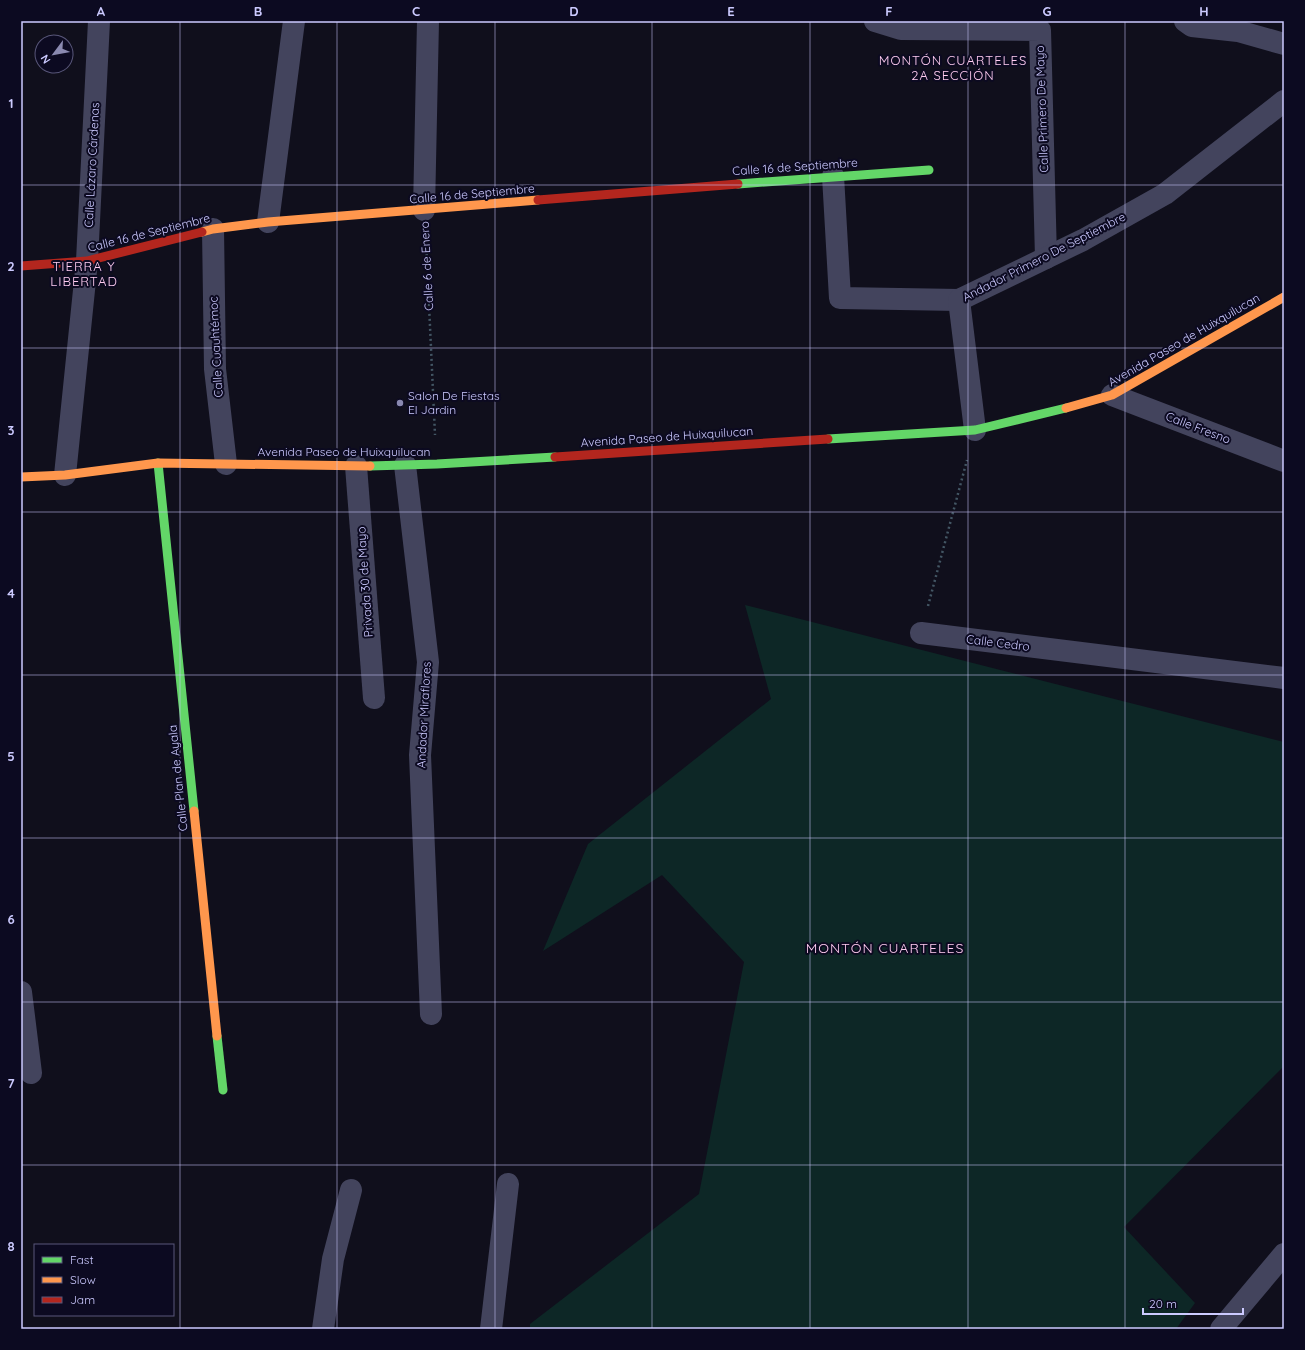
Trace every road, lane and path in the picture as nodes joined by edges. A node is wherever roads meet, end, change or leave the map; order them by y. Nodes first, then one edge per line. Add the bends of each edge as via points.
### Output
1 (99, 21) edge
2 (294, 21) edge
3 (428, 21) edge
4 (875, 21) edge
5 (1185, 21) edge
6 (1284, 44) edge
7 (1284, 101) edge
8 (929, 170) dead end
9 (833, 176) junction
10 (424, 210) junction
11 (268, 222) junction
12 (213, 229) junction
13 (1046, 258) junction
14 (87, 261) junction
15 (21, 266) edge
16 (1284, 297) edge
17 (959, 300) junction
18 (1112, 396) junction
19 (975, 430) junction
20 (1284, 461) edge
21 (158, 463) junction
22 (226, 464) junction
23 (437, 464) junction
24 (405, 465) junction
25 (356, 466) junction
26 (66, 475) junction
27 (21, 477) edge
28 (921, 633) joint
29 (1284, 678) edge
30 (374, 698) dead end
31 (21, 992) edge
32 (431, 1014) dead end
33 (31, 1073) dead end
34 (223, 1090) dead end
35 (508, 1184) dead end
36 (351, 1190) dead end
37 (1284, 1254) edge
38 (323, 1329) edge
39 (490, 1329) edge
40 (1221, 1329) edge

1 - 14 street, Calle Lázaro Cárdenas
2 - 11 street
3 - 10 street, Calle 6 de Enero
4 - 13 street, Calle Primero De Mayo via 901,29 1040,30
5 - 6 street via 1192,26 1238,31
7 - 13 street, Andador Primero De Septiembre via 1165,194
8 - 9 street, Calle 16 de Septiembre
9 - 10 street, Calle 16 de Septiembre
9 - 17 street, Andador Primero De Septiembre via 840,298
10 - 11 street, Calle 16 de Septiembre
10 - 23 path, Calle 6 de Enero
11 - 12 street, Calle 16 de Septiembre
12 - 14 street, Calle 16 de Septiembre
12 - 22 street, Calle Cuauhtémoc via 214,369
13 - 17 street, Andador Primero De Septiembre
14 - 15 street, Calle 16 de Septiembre
14 - 26 street, Calle Lázaro Cárdenas
16 - 18 street, Avenida Paseo de Huixquilucan
17 - 19 street
18 - 19 street, Avenida Paseo de Huixquilucan
18 - 20 street, Calle Fresno
19 - 23 street, Avenida Paseo de Huixquilucan
19 - 28 path
21 - 22 street, Avenida Paseo de Huixquilucan
21 - 26 street, Avenida Paseo de Huixquilucan
21 - 34 street, Calle Plan de Ayala
22 - 25 street, Avenida Paseo de Huixquilucan
23 - 24 street, Avenida Paseo de Huixquilucan
24 - 25 street, Avenida Paseo de Huixquilucan
24 - 32 street, Andador Miraflores via 428,662 420,755
25 - 30 street, Privada 30 de Mayo
26 - 27 street, Avenida Paseo de Huixquilucan
28 - 29 street, Calle Cedro
31 - 33 street
35 - 39 street
36 - 38 street via 333,1259
37 - 40 street

